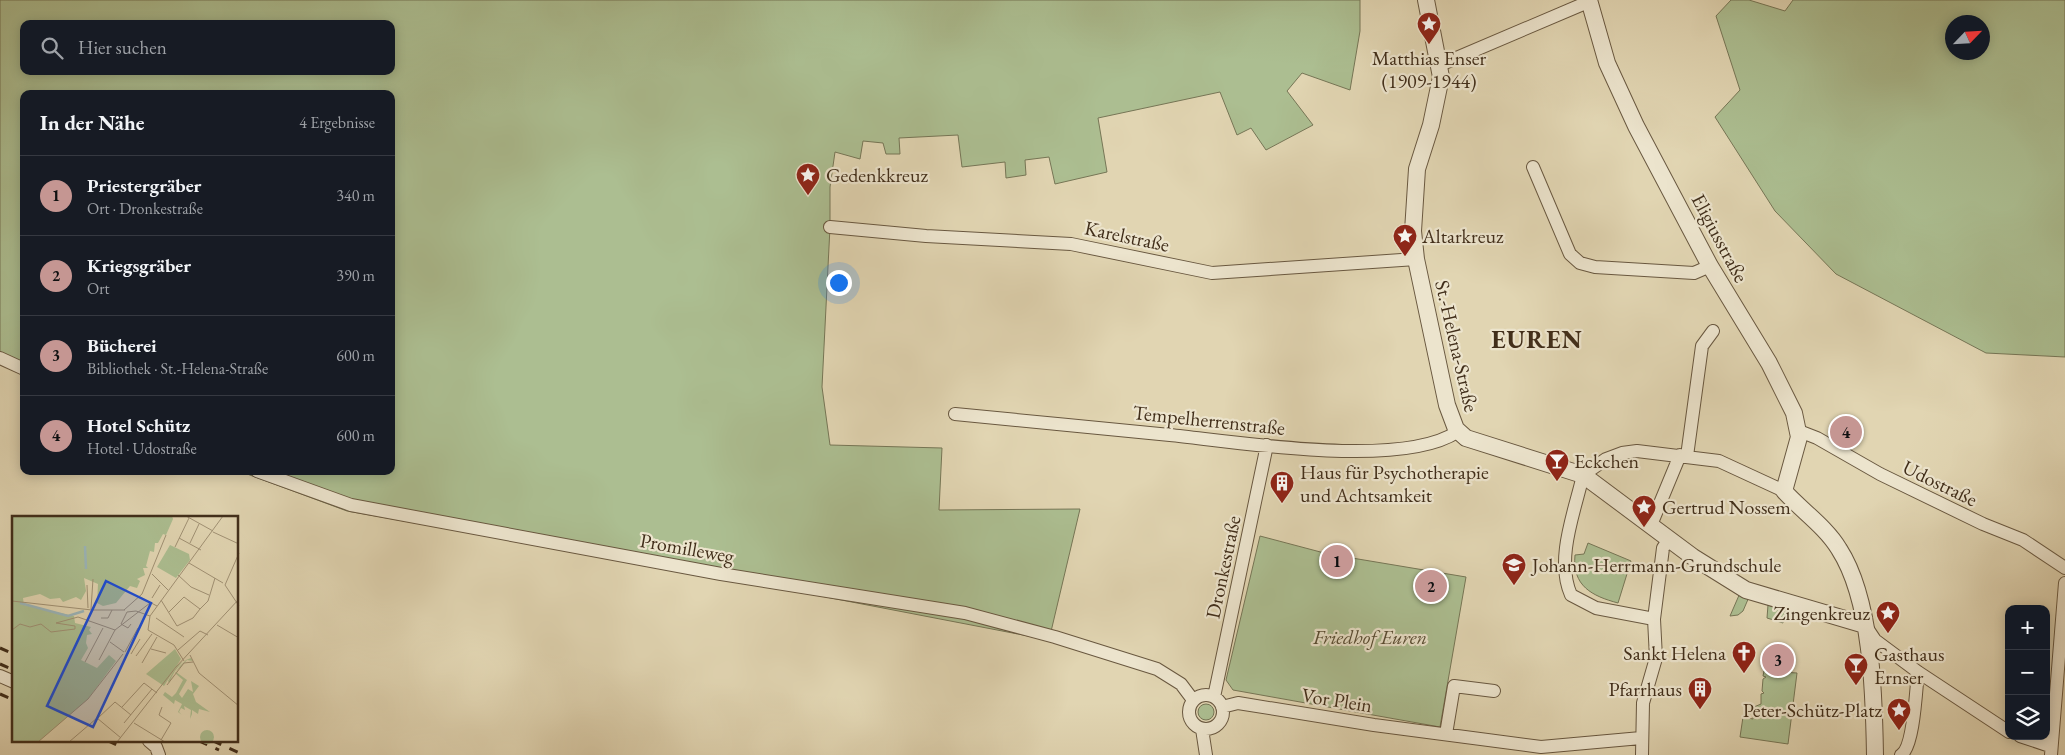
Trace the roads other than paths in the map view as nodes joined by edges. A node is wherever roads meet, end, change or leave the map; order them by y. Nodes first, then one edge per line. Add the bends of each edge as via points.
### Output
1 (1426, 0) edge
2 (1588, 1) edge
3 (1440, 65) junction
4 (1533, 167) dead end
5 (830, 227) dead end
6 (1416, 259) junction
7 (1710, 266) junction
8 (1714, 331) dead end
9 (0, 358) edge
10 (20, 367) edge
11 (955, 414) dead end
12 (1799, 431) junction
13 (1462, 435) junction
14 (1266, 445) junction
15 (1683, 455) junction
16 (268, 475) edge
17 (1583, 475) junction
18 (1784, 491) junction
19 (1651, 525) junction
20 (1669, 539) junction
21 (2065, 568) edge
22 (2065, 583) edge
23 (1654, 619) junction
24 (1865, 625) junction
25 (1918, 672) junction
26 (0, 676) edge
27 (12, 681) edge
28 (1494, 691) dead end
29 (1193, 700) junction
30 (1218, 702) junction
31 (1202, 728) junction
32 (2005, 729) edge
33 (1446, 734) junction
34 (1641, 738) junction
35 (2028, 740) edge
36 (150, 742) edge
37 (2050, 751) edge
38 (159, 755) edge
39 (1206, 755) edge
40 (1642, 755) edge
41 (1875, 755) edge
42 (1901, 755) edge

1 - 3 street, St.-Helena-Straße
2 - 3 street
2 - 7 street, Eligiusstraße via 1607,63 1631,117
3 - 6 street, St.-Helena-Straße via 1437,101 1417,170 1413,230
4 - 7 street via 1570,254 1580,263 1594,267 1694,273
5 - 6 street, Karelstraße via 1071,244 1212,272
6 - 13 street, St.-Helena-Straße via 1447,405
7 - 12 street, Eligiusstraße via 1778,379
8 - 15 street via 1702,346
9 - 10 street
11 - 14 street, Tempelherrenstraße
12 - 18 street, Eligiusstraße
12 - 21 street, Udostraße via 1983,524 2024,540
13 - 14 street, Tempelherrenstraße via 1429,444 1365,452
13 - 17 street, St.-Helena-Straße
14 - 30 street, Dronkestraße
15 - 17 street via 1622,453 1606,459
15 - 18 street via 1719,461
15 - 19 street
16 - 29 street, Promilleweg via 351,505 721,574 965,613 1157,669 1173,677 1188,690
17 - 19 street, St.-Helena-Straße
17 - 23 street via 1567,545 1565,572 1571,595 1596,608
18 - 24 street via 1840,550 1853,581
19 - 20 street, St.-Helena-Straße
20 - 23 street via 1663,548
20 - 24 street, St.-Helena-Straße via 1746,590
22 - 37 street
23 - 34 street via 1656,658 1643,704
24 - 25 street via 1875,640
24 - 41 street
25 - 32 street
25 - 42 street via 1910,738
26 - 27 street
28 - 33 street via 1454,686
29 - 30 street via 1206,695
29 - 31 street via 1189,714 1193,724
30 - 31 street via 1220,722 1212,728
30 - 33 street, Vor Plein
31 - 39 street
33 - 34 street, Vor Plein via 1541,747
34 - 40 street
35 - 37 street
36 - 38 street

